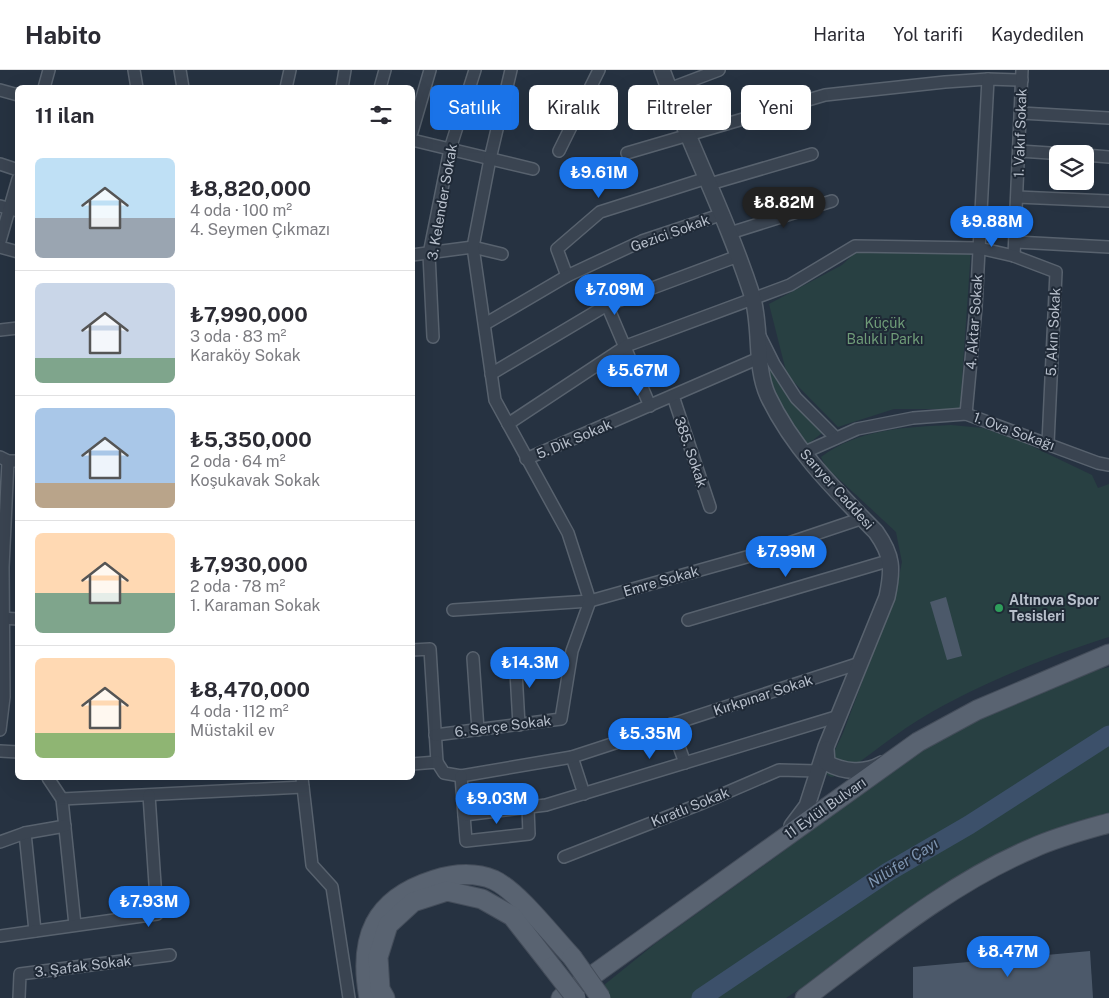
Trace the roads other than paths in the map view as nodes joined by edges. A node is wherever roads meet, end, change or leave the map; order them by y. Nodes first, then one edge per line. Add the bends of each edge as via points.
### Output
1 (49, 70) edge
2 (134, 70) edge
3 (180, 70) edge
4 (290, 70) edge
5 (345, 70) edge
6 (385, 70) edge
7 (430, 70) edge
8 (474, 70) edge
9 (511, 70) edge
10 (599, 70) edge
11 (662, 70) edge
12 (719, 70) edge
13 (1022, 75) edge
14 (945, 76) edge
15 (988, 79) junction
16 (45, 85) edge
17 (136, 85) edge
18 (182, 85) edge
19 (287, 85) edge
20 (342, 85) edge
21 (381, 85) edge
22 (668, 85) edge
23 (680, 85) edge
24 (0, 90) edge
25 (15, 94) edge
26 (1021, 113) junction
27 (1109, 118) edge
28 (415, 122) edge
29 (686, 130) edge
30 (688, 135) junction
31 (415, 141) edge
32 (450, 149) junction
33 (559, 151) dead end
34 (1019, 151) junction
35 (627, 153) dead end
36 (1049, 153) edge
37 (812, 154) dead end
38 (1094, 156) edge
39 (1109, 157) edge
40 (490, 158) junction
41 (0, 164) edge
42 (15, 169) edge
43 (532, 169) dead end
44 (708, 181) junction
45 (15, 189) edge
46 (1017, 197) junction
47 (832, 201) dead end
48 (1109, 201) edge
49 (9, 208) edge
50 (723, 214) junction
51 (730, 233) junction
52 (0, 241) edge
53 (1015, 242) junction
54 (0, 247) edge
55 (473, 247) junction
56 (1109, 247) edge
57 (979, 248) junction
58 (15, 251) edge
59 (429, 254) junction
60 (502, 254) dead end
61 (415, 255) edge
62 (738, 256) junction
63 (1014, 256) junction
64 (567, 276) junction
65 (752, 298) junction
66 (607, 306) junction
67 (485, 324) junction
68 (15, 328) edge
69 (0, 330) edge
70 (758, 332) junction
71 (433, 337) dead end
72 (626, 346) junction
73 (759, 358) junction
74 (491, 374) junction
75 (673, 396) junction
76 (650, 406) junction
77 (966, 414) junction
78 (508, 424) junction
79 (836, 438) junction
80 (1048, 443) junction
81 (803, 453) junction
82 (8, 459) edge
83 (526, 459) junction
84 (1109, 465) edge
85 (710, 507) dead end
86 (2, 510) edge
87 (863, 518) junction
88 (891, 560) junction
89 (1, 567) edge
90 (590, 601) junction
91 (453, 610) dead end
92 (2, 618) edge
93 (15, 619) edge
94 (688, 620) dead end
95 (415, 650) edge
96 (515, 654) dead end
97 (1109, 654) edge
98 (473, 658) dead end
99 (860, 663) junction
100 (2, 698) edge
101 (839, 716) junction
102 (671, 724) junction
103 (519, 725) junction
104 (0, 730) edge
105 (478, 730) junction
106 (435, 735) junction
107 (915, 744) junction
108 (826, 747) junction
109 (0, 751) edge
110 (15, 752) edge
111 (572, 757) junction
112 (437, 762) junction
113 (685, 763) junction
114 (415, 764) edge
115 (818, 771) junction
116 (461, 776) junction
117 (49, 780) edge
118 (302, 782) edge
119 (584, 794) junction
120 (149, 795) junction
121 (62, 799) junction
122 (528, 808) junction
123 (464, 815) junction
124 (1109, 823) edge
125 (65, 826) junction
126 (25, 833) junction
127 (0, 842) edge
128 (775, 844) junction
129 (564, 857) dead end
130 (75, 925) junction
131 (35, 931) junction
132 (0, 936) edge
133 (170, 955) dead end
134 (19, 998) edge
135 (349, 998) edge
136 (369, 998) edge
137 (385, 998) edge
138 (562, 998) edge
139 (576, 998) edge
140 (601, 998) edge
141 (805, 998) edge

1 - 16 street
2 - 17 street
3 - 18 street
4 - 19 street
5 - 20 street
6 - 21 street
7 - 28 street
8 - 32 street, 3. Kelender Sokak
9 - 40 street
10 - 33 street
11 - 22 street, Sarıyer Caddesi
12 - 23 street
13 - 15 street
13 - 26 street, 1. Vakıf Sokak
14 - 15 street
14 - 30 street via 825,95
15 - 57 street, 4. Aktar Sokak
24 - 25 street
26 - 27 street
26 - 34 street, 1. Vakıf Sokak
29 - 30 street, Sarıyer Caddesi
30 - 35 street
30 - 44 street, Sarıyer Caddesi
31 - 32 street
32 - 40 street
32 - 59 street, 3. Kelender Sokak
34 - 36 street
34 - 46 street, 1. Vakıf Sokak
37 - 44 street
38 - 39 street
40 - 43 street
40 - 55 street
41 - 42 street
44 - 50 street, Sarıyer Caddesi
44 - 64 street via 600,212 557,249
45 - 49 street
46 - 48 street
46 - 53 street, 1. Vakıf Sokak
47 - 51 street
49 - 52 street
50 - 51 street, Sarıyer Caddesi
50 - 64 street, Gezici Sokak via 642,241
51 - 62 street, Sarıyer Caddesi
53 - 56 street
53 - 63 street, 1. Vakıf Sokak
54 - 58 street
55 - 59 street
55 - 60 street
55 - 67 street
57 - 63 street, 5. Akın Sokak
57 - 65 street, 5. Akın Sokak via 855,246 790,285
57 - 77 street, 4. Aktar Sokak
59 - 61 street
59 - 71 street, 3. Kelender Sokak
62 - 65 street, Sarıyer Caddesi
62 - 66 street
63 - 80 street, 5. Akın Sokak via 1056,272
64 - 67 street, Gezici Sokak
65 - 70 street, Sarıyer Caddesi
65 - 72 street, 5. Akın Sokak
66 - 72 street
66 - 74 street
67 - 74 street
68 - 69 street
70 - 73 street, Sarıyer Caddesi
70 - 79 street via 796,398
72 - 76 street
72 - 78 street, 5. Akın Sokak
73 - 75 street, 5. Dik Sokak
73 - 81 street, Sarıyer Caddesi via 768,395
74 - 78 street via 495,400
75 - 76 street, 5. Dik Sokak
75 - 85 street, 385. Sokak
76 - 83 street, 5. Dik Sokak
77 - 79 street, 1. Ova Sokağı via 913,418 857,429
77 - 80 street, 1. Ova Sokağı
78 - 83 street
79 - 81 street, 1. Ova Sokağı
80 - 84 street, 1. Ova Sokağı
81 - 87 street, Sarıyer Caddesi
82 - 86 street
83 - 90 street via 568,533
86 - 89 street
87 - 88 street, Sarıyer Caddesi via 886,546
87 - 90 street, Emre Sokak via 750,556
88 - 94 street
88 - 99 street via 887,597
89 - 92 street
90 - 91 street, Emre Sokak
90 - 103 street, 6. Serçe Sokak via 572,651 561,719
92 - 93 street
92 - 100 street
95 - 106 street via 430,649
96 - 103 street
97 - 107 main road, 11 Eylül Bulvarı via 977,710
98 - 105 street
99 - 101 street
99 - 102 street, Kırkpınar Sokak
100 - 104 street
101 - 108 street
101 - 113 street
102 - 111 street, Kırkpınar Sokak
102 - 113 street
103 - 105 street, 6. Serçe Sokak
105 - 106 street, 6. Serçe Sokak
106 - 112 street
107 - 108 street via 878,766 850,770 827,763
107 - 128 main road, 11 Eylül Bulvarı
108 - 115 street
109 - 110 street
111 - 116 street, Kırkpınar Sokak
111 - 119 street
112 - 114 street
112 - 116 street via 444,773
113 - 119 street
115 - 128 street via 813,794 804,813
115 - 129 street, Kıratlı Sokak via 779,770
116 - 123 street
117 - 121 street
118 - 120 street
118 - 135 street via 312,865 332,887
119 - 122 street
120 - 121 street
120 - 130 street via 157,914
121 - 125 street
122 - 123 street
122 - 123 street via 529,834 466,841
124 - 141 main road via 1033,848 964,884 896,929
125 - 126 street
125 - 130 street
126 - 127 street
126 - 131 street
128 - 138 main road, 11 Eylül Bulvarı
130 - 131 street
131 - 132 street
133 - 134 street, 3. Şafak Sokak via 20,974
136 - 140 main road, bridge via 365,977 370,937 377,917 390,902 413,886 444,876 474,875 495,880 516,896 572,957
137 - 139 main road, bridge via 380,988 378,957 388,925 413,902 447,891 482,899 512,916

